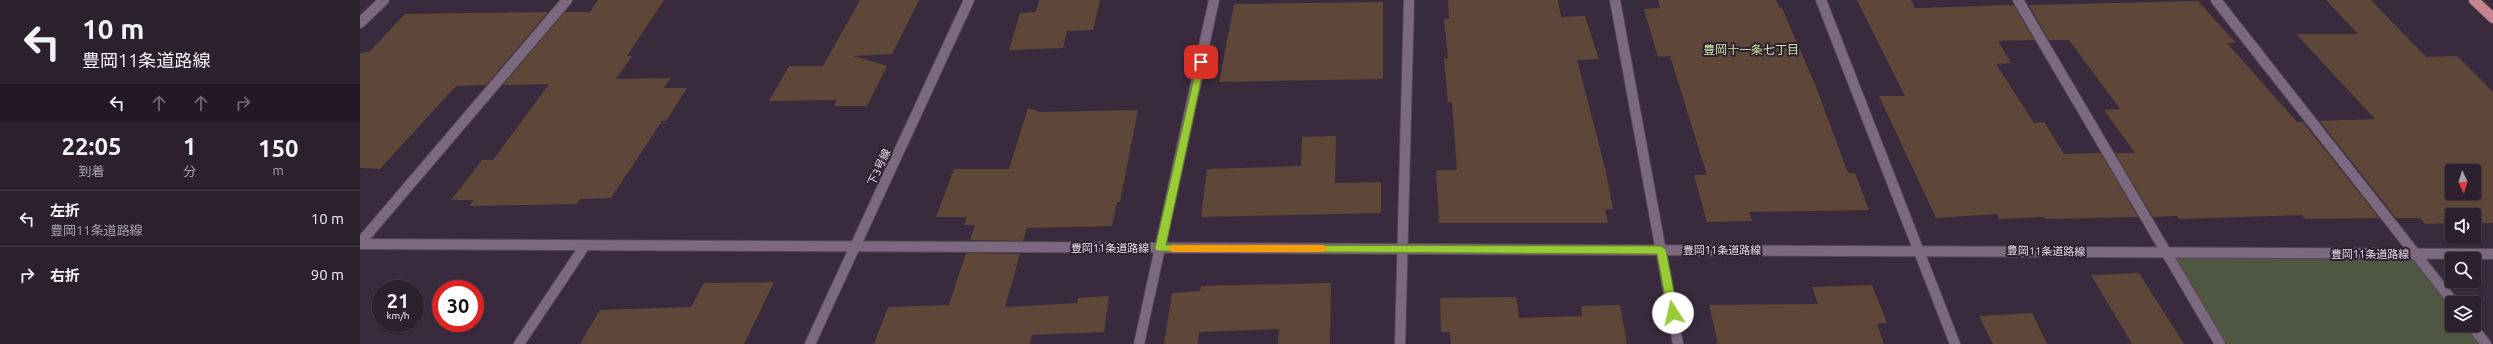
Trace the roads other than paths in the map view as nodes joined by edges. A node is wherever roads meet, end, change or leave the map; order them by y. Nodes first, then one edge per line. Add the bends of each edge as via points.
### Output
1 (384, 0) edge
2 (566, 0) edge
3 (969, 0) edge
4 (1214, 0) edge
5 (1409, 0) edge
6 (1615, 0) edge
7 (1821, 0) edge
8 (2018, 0) edge
9 (2216, 0) edge
10 (2474, 0) edge
11 (2493, 18) edge
12 (360, 23) edge
13 (360, 244) edge
14 (584, 247) junction
15 (854, 248) junction
16 (1160, 248) junction
17 (1403, 248) junction
18 (1661, 250) junction
19 (1918, 250) junction
20 (2167, 253) junction
21 (2415, 254) junction
22 (2493, 254) edge
23 (2448, 296) edge
24 (2477, 332) edge
25 (519, 344) edge
26 (810, 344) edge
27 (1139, 344) edge
28 (1400, 344) edge
29 (1678, 344) edge
30 (1954, 344) edge
31 (2220, 344) edge
32 (2486, 344) edge

1 - 12 street
2 - 13 street
3 - 15 street, 下3号線
4 - 16 street
5 - 17 street
6 - 18 street
7 - 19 street
8 - 20 street
9 - 21 street
10 - 11 main road
13 - 14 street, 豊岡11条道路線
14 - 15 street, 豊岡11条道路線
14 - 25 street
15 - 16 street, 豊岡11条道路線
15 - 26 street, 下3号線
16 - 17 street, 豊岡11条道路線
16 - 27 street
17 - 18 street, 豊岡11条道路線
17 - 28 street
18 - 19 street, 豊岡11条道路線
18 - 29 street
19 - 20 street, 豊岡11条道路線
19 - 30 street
20 - 21 street, 豊岡11条道路線
20 - 31 street
21 - 22 street, 豊岡11条道路線
21 - 23 street
24 - 32 street

